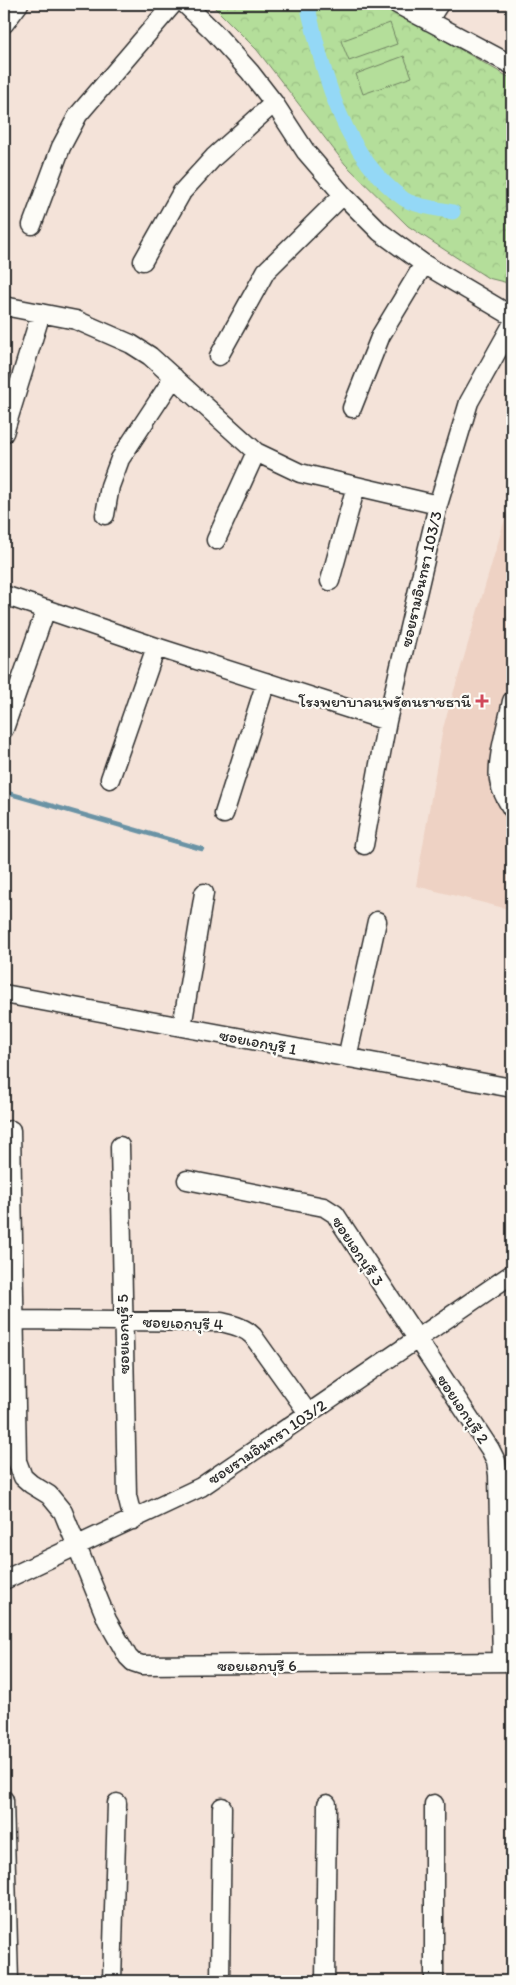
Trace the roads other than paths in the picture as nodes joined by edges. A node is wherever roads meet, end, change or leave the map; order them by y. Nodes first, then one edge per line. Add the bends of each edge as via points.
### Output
1 (18, 4) edge
2 (173, 4) edge
3 (185, 4) edge
4 (397, 4) edge
5 (439, 4) edge
6 (428, 21) junction
7 (4, 24) edge
8 (512, 65) edge
9 (274, 103) junction
10 (343, 195) junction
11 (32, 225) dead end
12 (143, 261) dead end
13 (424, 264) junction
14 (4, 306) edge
15 (41, 313) junction
16 (512, 316) edge
17 (512, 325) edge
18 (219, 356) dead end
19 (174, 377) junction
20 (352, 408) dead end
21 (4, 433) edge
22 (256, 452) junction
23 (356, 486) junction
24 (438, 505) junction
25 (106, 515) dead end
26 (216, 540) dead end
27 (330, 581) dead end
28 (4, 595) edge
29 (46, 609) junction
30 (156, 647) junction
31 (266, 682) junction
32 (512, 701) edge
33 (388, 722) junction
34 (4, 729) edge
35 (110, 779) dead end
36 (512, 809) edge
37 (224, 814) dead end
38 (364, 845) dead end
39 (204, 893) dead end
40 (378, 921) dead end
41 (4, 994) edge
42 (182, 1027) junction
43 (347, 1058) junction
44 (512, 1088) edge
45 (12, 1130) dead end
46 (120, 1146) dead end
47 (187, 1180) dead end
48 (512, 1274) edge
49 (14, 1320) junction
50 (123, 1321) junction
51 (416, 1339) junction
52 (308, 1414) junction
53 (132, 1520) junction
54 (76, 1546) junction
55 (4, 1580) edge
56 (507, 1662) edge
57 (4, 1800) edge
58 (117, 1803) dead end
59 (327, 1804) dead end
60 (434, 1804) dead end
61 (222, 1807) dead end
62 (9, 1981) edge
63 (112, 1981) edge
64 (220, 1981) edge
65 (325, 1981) edge
66 (434, 1981) edge

1 - 7 street
2 - 11 street via 78,115 61,146
3 - 9 street via 250,72
4 - 6 street
5 - 6 street
6 - 8 street
9 - 10 street via 306,152
9 - 12 street via 214,157 182,192
10 - 13 street via 380,232
10 - 18 street via 266,271
13 - 16 street
13 - 20 street via 381,335
14 - 15 street
15 - 19 street via 76,320 131,344
15 - 21 street
17 - 24 street, ซอยรามอินทรา 103/3 via 469,402
19 - 22 street
19 - 25 street via 120,459 110,486
22 - 23 street via 300,473
22 - 26 street
23 - 24 street
23 - 27 street
24 - 33 street, ซอยรามอินทรา 103/3
28 - 29 street
29 - 30 street
29 - 34 street
30 - 31 street
30 - 35 street
31 - 33 street
31 - 37 street
32 - 36 street via 499,780
33 - 38 street, ซอยรามอินทรา 103/3
39 - 42 street
40 - 43 street
41 - 42 street, ซอยเอกบุรี 1
42 - 43 street, ซอยเอกบุรี 1
43 - 44 street, ซอยเอกบุรี 1
45 - 49 street, ซอยเอกบุรี 6
46 - 50 street, ซอยเอกบุรี 5
47 - 51 street, ซอยเอกบุรี 3 via 330,1210
48 - 51 street, ซอยรามอินทรา 103/2
49 - 50 street, ซอยเอกบุรี 4
49 - 54 street, ซอยเอกบุรี 6 via 19,1469 23,1477 56,1502
50 - 52 street, ซอยเอกบุรี 4 via 220,1322 248,1330
50 - 53 street, ซอยเอกบุรี 5 via 127,1496
51 - 52 street, ซอยรามอินทรา 103/2
51 - 56 street, ซอยเอกบุรี 2 via 496,1461
52 - 53 street, ซอยรามอินทรา 103/2 via 201,1487
53 - 54 street, ซอยรามอินทรา 103/2
54 - 55 street, ซอยรามอินทรา 103/2
54 - 56 street, ซอยเอกบุรี 6 via 121,1647 133,1662 142,1665
57 - 62 street
58 - 63 street
59 - 65 street
60 - 66 street
61 - 64 street

